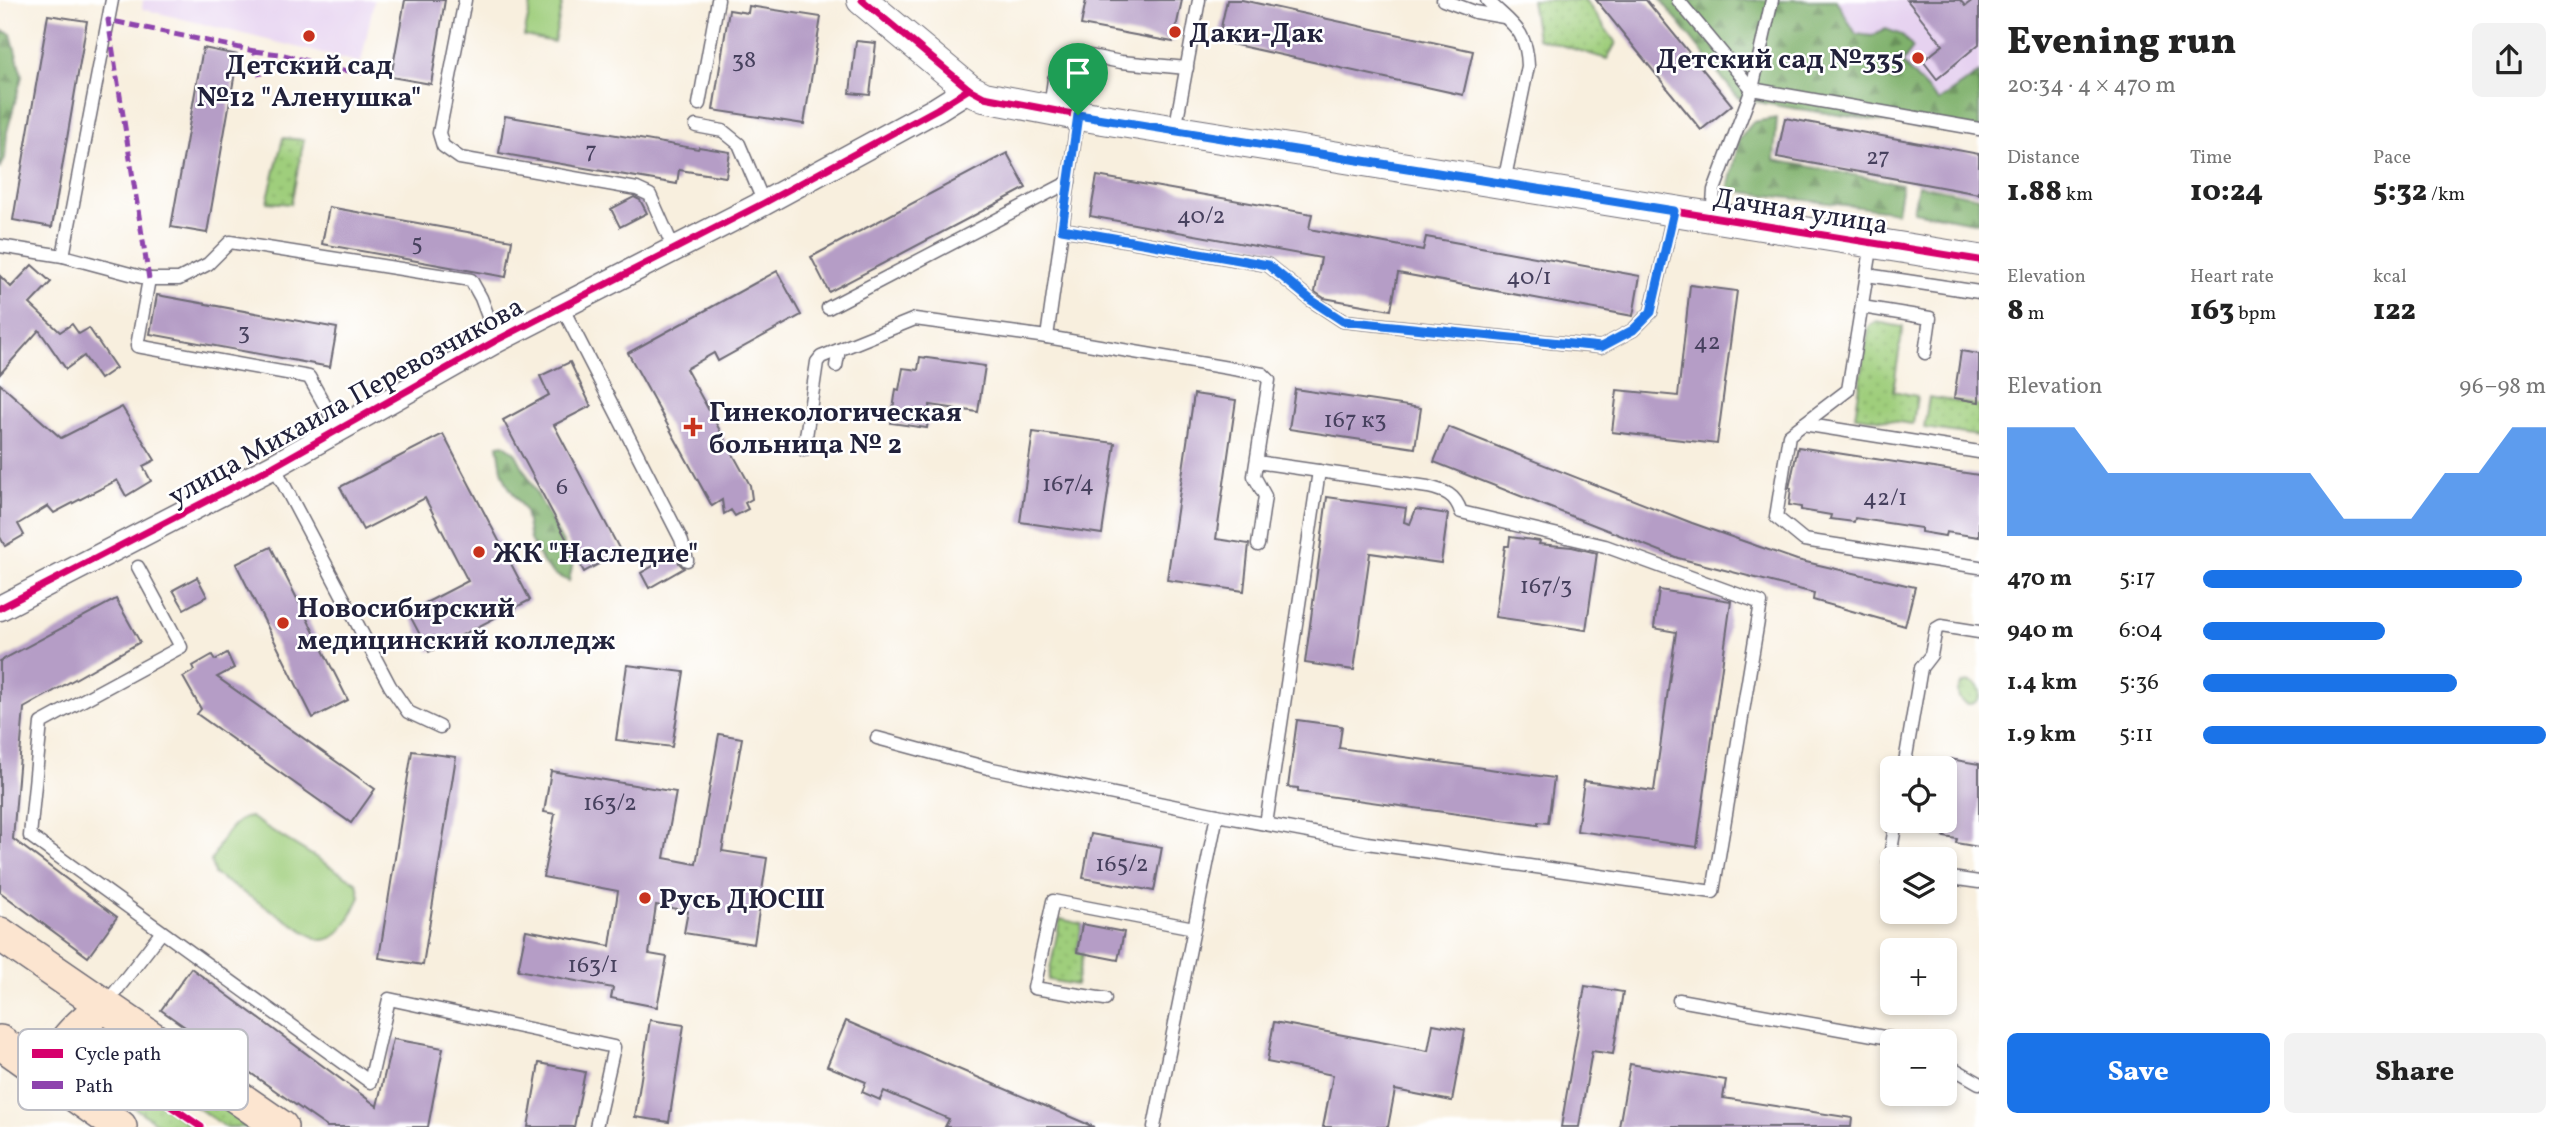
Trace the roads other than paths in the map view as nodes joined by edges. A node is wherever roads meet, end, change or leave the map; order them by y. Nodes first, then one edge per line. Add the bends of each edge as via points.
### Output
1 (112, 0) edge
2 (465, 0) edge
3 (718, 0) edge
4 (862, 0) edge
5 (1199, 0) edge
6 (1443, 0) edge
7 (1488, 0) edge
8 (1678, 0) edge
9 (1772, 0) edge
10 (1504, 17) junction
11 (1187, 68) junction
12 (969, 89) junction
13 (1752, 89) junction
14 (699, 104) dead end
15 (1064, 112) junction
16 (696, 126) dead end
17 (1979, 129) edge
18 (1175, 130) junction
19 (1504, 182) junction
20 (1069, 183) junction
21 (764, 203) junction
22 (1674, 211) junction
23 (1712, 217) junction
24 (1062, 229) junction
25 (1872, 243) junction
26 (0, 246) edge
27 (674, 249) junction
28 (63, 256) junction
29 (1979, 259) edge
30 (1867, 275) junction
31 (149, 279) junction
32 (1979, 292) edge
33 (562, 307) junction
34 (1862, 307) junction
35 (828, 308) dead end
36 (1047, 337) junction
37 (498, 340) junction
38 (839, 349) junction
39 (1925, 353) dead end
40 (836, 366) dead end
41 (1803, 424) junction
42 (338, 429) junction
43 (804, 450) dead end
44 (1979, 452) edge
45 (1256, 462) junction
46 (274, 466) junction
47 (1318, 471) junction
48 (1258, 545) dead end
49 (687, 560) dead end
50 (138, 567) dead end
51 (1979, 567) edge
52 (0, 608) edge
53 (1979, 632) edge
54 (440, 727) dead end
55 (877, 738) dead end
56 (1906, 756) edge
57 (1217, 815) junction
58 (1266, 824) junction
59 (1957, 879) edge
60 (1979, 882) edge
61 (1194, 928) junction
62 (161, 933) junction
63 (0, 934) edge
64 (1105, 999) dead end
65 (1679, 1000) dead end
66 (103, 1006) junction
67 (77, 1029) edge
68 (137, 1029) edge
69 (1880, 1036) edge
70 (0, 1042) edge
71 (18, 1055) edge
72 (1957, 1070) edge
73 (1979, 1083) edge
74 (248, 1105) edge
75 (95, 1110) edge
76 (120, 1127) edge
77 (281, 1127) edge
78 (596, 1127) edge
79 (1154, 1127) edge

1 - 28 lane
2 - 27 lane via 439,133 443,146 460,158 644,192 650,195
3 - 14 lane
4 - 12 street, Дачная улица
5 - 11 lane
6 - 10 lane
7 - 10 lane
8 - 13 lane
9 - 13 lane
10 - 19 lane via 1518,28 1527,47 1528,66
11 - 15 lane via 1069,57 1054,79
11 - 18 lane
12 - 15 street, Дачная улица via 984,97
12 - 21 street, улица Михаила Перевозчикова
13 - 17 lane
13 - 23 lane via 1714,190
15 - 18 street, Дачная улица
15 - 20 lane
16 - 21 lane via 723,131 739,144
18 - 19 street, Дачная улица
19 - 22 street, Дачная улица
20 - 24 lane
20 - 35 lane
21 - 27 street, улица Михаила Перевозчикова
22 - 23 street, Дачная улица
22 - 24 lane via 1651,312 1633,330 1601,347 1343,321 1268,265
23 - 25 street, Дачная улица
24 - 36 lane
25 - 29 street, Дачная улица
25 - 30 lane
26 - 28 lane
27 - 33 street, улица Михаила Перевозчикова
28 - 31 lane
30 - 32 lane
30 - 34 lane
31 - 37 lane via 179,279 208,264 230,242 471,280
31 - 42 lane via 137,346 309,377
33 - 37 street, улица Михаила Перевозчикова
33 - 49 lane
34 - 39 lane via 1930,318
34 - 41 lane via 1848,390
36 - 38 lane via 915,319
36 - 45 lane via 1263,374 1269,380
37 - 42 street, улица Михаила Перевозчикова
38 - 40 lane
38 - 43 lane via 817,362
41 - 44 lane
41 - 51 lane via 1788,438 1777,520 1802,540
42 - 46 street, улица Михаила Перевозчикова
45 - 47 lane
45 - 48 lane via 1255,479 1265,496
46 - 52 street, улица Михаила Перевозчикова
46 - 54 lane via 390,686 408,712
47 - 58 lane
47 - 58 lane via 1447,492 1457,500 1461,512 1605,546 1761,603 1713,892 1367,843
50 - 62 lane via 181,647 40,723 30,836
53 - 56 lane via 1936,629 1931,655 1921,668
55 - 57 lane via 992,769
57 - 58 lane
57 - 61 lane
59 - 60 lane
61 - 64 lane via 1053,901 1034,988
61 - 79 lane
62 - 66 lane
62 - 78 lane via 369,1082 389,999 614,1047
63 - 66 main road
65 - 69 lane
66 - 67 main road
66 - 68 main road
70 - 71 main road
72 - 73 lane
74 - 77 main road
75 - 76 main road

